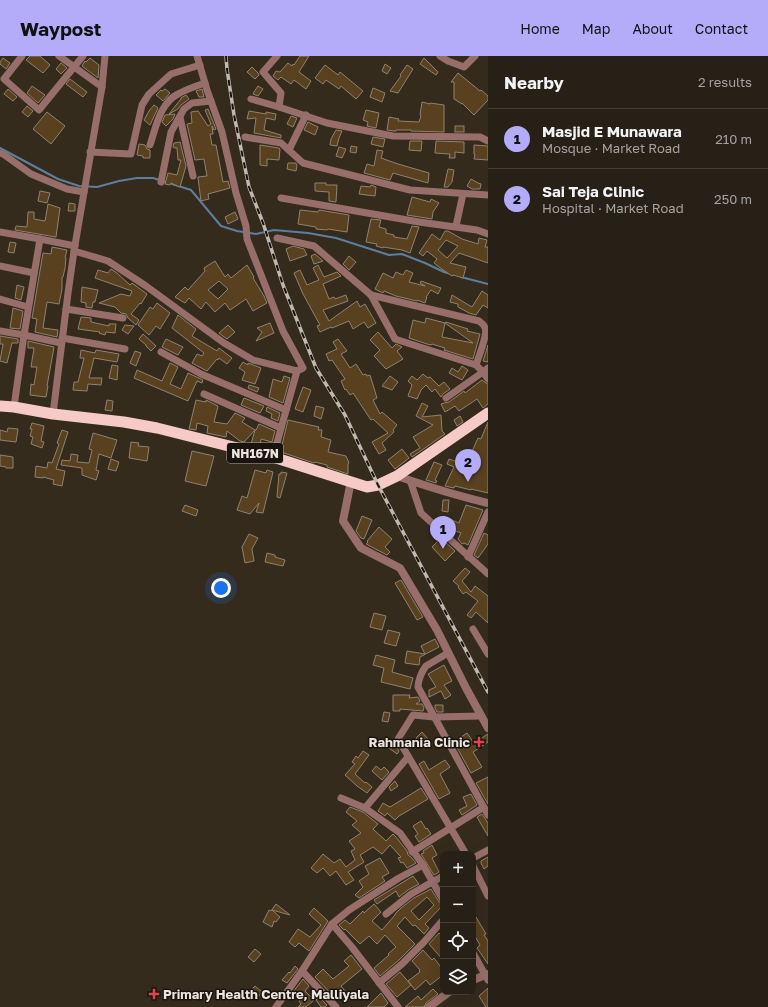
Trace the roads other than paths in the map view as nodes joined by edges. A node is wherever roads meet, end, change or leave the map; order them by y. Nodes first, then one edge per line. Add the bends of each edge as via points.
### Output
1 (22, 56) edge
2 (59, 56) edge
3 (83, 56) edge
4 (105, 56) edge
5 (197, 56) edge
6 (277, 56) edge
7 (440, 56) edge
8 (475, 56) edge
9 (200, 65) junction
10 (74, 67) junction
11 (2, 79) edge
12 (205, 83) junction
13 (102, 87) junction
14 (250, 99) dead end
15 (211, 101) junction
16 (279, 107) junction
17 (306, 115) junction
18 (180, 117) junction
19 (245, 137) dead end
20 (488, 141) edge
21 (150, 145) dead end
22 (289, 150) junction
23 (90, 152) junction
24 (0, 154) edge
25 (193, 176) dead end
26 (161, 182) dead end
27 (84, 192) junction
28 (463, 194) junction
29 (488, 195) edge
30 (281, 198) dead end
31 (456, 226) junction
32 (0, 232) edge
33 (488, 234) edge
34 (277, 238) dead end
35 (40, 239) junction
36 (74, 249) junction
37 (0, 266) edge
38 (34, 273) junction
39 (371, 295) junction
40 (0, 300) edge
41 (28, 307) junction
42 (66, 308) junction
43 (123, 318) dead end
44 (0, 331) edge
45 (24, 335) junction
46 (62, 341) junction
47 (125, 349) dead end
48 (161, 352) dead end
49 (476, 365) junction
50 (485, 370) edge
51 (297, 371) junction
52 (488, 379) edge
53 (204, 394) dead end
54 (446, 398) dead end
55 (0, 406) edge
56 (14, 407) junction
57 (286, 410) junction
58 (488, 413) edge
59 (53, 414) junction
60 (281, 428) junction
61 (273, 457) junction
62 (397, 476) junction
63 (410, 480) junction
64 (351, 482) junction
65 (488, 503) edge
66 (488, 512) edge
67 (468, 557) junction
68 (488, 574) edge
69 (473, 629) dead end
70 (448, 653) junction
71 (488, 654) edge
72 (481, 716) junction
73 (434, 717) junction
74 (488, 728) edge
75 (408, 757) junction
76 (341, 798) dead end
77 (484, 807) junction
78 (365, 808) junction
79 (488, 815) edge
80 (451, 828) junction
81 (488, 850) edge
82 (464, 851) edge
83 (412, 852) junction
84 (476, 856) edge
85 (423, 865) junction
86 (476, 872) edge
87 (440, 878) edge
88 (432, 883) junction
89 (440, 895) edge
90 (488, 896) edge
91 (386, 914) dead end
92 (440, 923) edge
93 (332, 924) junction
94 (476, 958) edge
95 (302, 971) junction
96 (487, 976) edge
97 (476, 979) edge
98 (379, 983) junction
99 (445, 995) edge
100 (276, 1007) edge
101 (336, 1007) edge
102 (398, 1007) edge
103 (429, 1007) edge

1 - 11 street
2 - 10 street
3 - 10 street
4 - 13 street
5 - 9 street
6 - 16 street via 263,72 281,94
7 - 8 street via 464,67
9 - 12 street
9 - 23 street via 171,74 149,94 142,105 131,154
10 - 11 street via 39,110
10 - 13 street
12 - 15 street
12 - 21 street via 178,94 165,105
13 - 23 street
14 - 16 street
15 - 18 street via 192,103
15 - 51 street via 222,132 247,239 283,331 303,368
16 - 17 street
17 - 20 street via 327,123 393,136 480,137
17 - 22 street
18 - 25 street
18 - 26 street via 171,132
19 - 22 street via 281,143
22 - 28 street via 303,163 410,190
23 - 27 street
24 - 27 street via 31,174 68,189
27 - 36 street
28 - 29 street
28 - 31 street
30 - 31 street
31 - 33 street
32 - 35 street
34 - 39 street via 314,246
35 - 36 street
35 - 38 street
36 - 42 street
36 - 51 street via 108,261 224,343 253,360
37 - 38 street
38 - 41 street
39 - 49 street via 395,339
39 - 49 street via 483,324 486,334
40 - 41 street
41 - 45 street
42 - 43 street
42 - 46 street
44 - 45 street
45 - 46 street
45 - 56 street
46 - 47 street
46 - 59 street
48 - 57 street via 201,374
49 - 50 street
50 - 52 street
50 - 54 street
51 - 57 street
53 - 60 street
55 - 56 highway, NH167N
56 - 59 highway, NH167N
57 - 60 street
58 - 62 highway, NH167N
59 - 61 highway, NH167N via 157,428
60 - 61 street
61 - 64 highway, NH167N
62 - 63 street
62 - 64 highway, NH167N via 367,487
63 - 65 street
63 - 67 street via 421,513
64 - 70 street via 343,521 362,548 400,568
66 - 67 street
67 - 68 street
69 - 71 street
70 - 72 street
70 - 73 street via 426,666 418,683
72 - 73 street
72 - 74 street
73 - 75 street via 413,715 398,739
73 - 77 street
75 - 78 street
75 - 80 street
76 - 78 street
77 - 79 street
77 - 80 street
78 - 83 street via 400,833
80 - 82 street
80 - 83 street
81 - 84 street
83 - 85 street
85 - 88 street
85 - 93 street via 348,910
86 - 90 street
87 - 88 street
88 - 89 street
88 - 91 street via 411,894
92 - 98 street via 402,964
93 - 95 street
93 - 98 street
94 - 96 street
95 - 100 street
95 - 101 street
96 - 97 street
98 - 102 street
99 - 103 street

